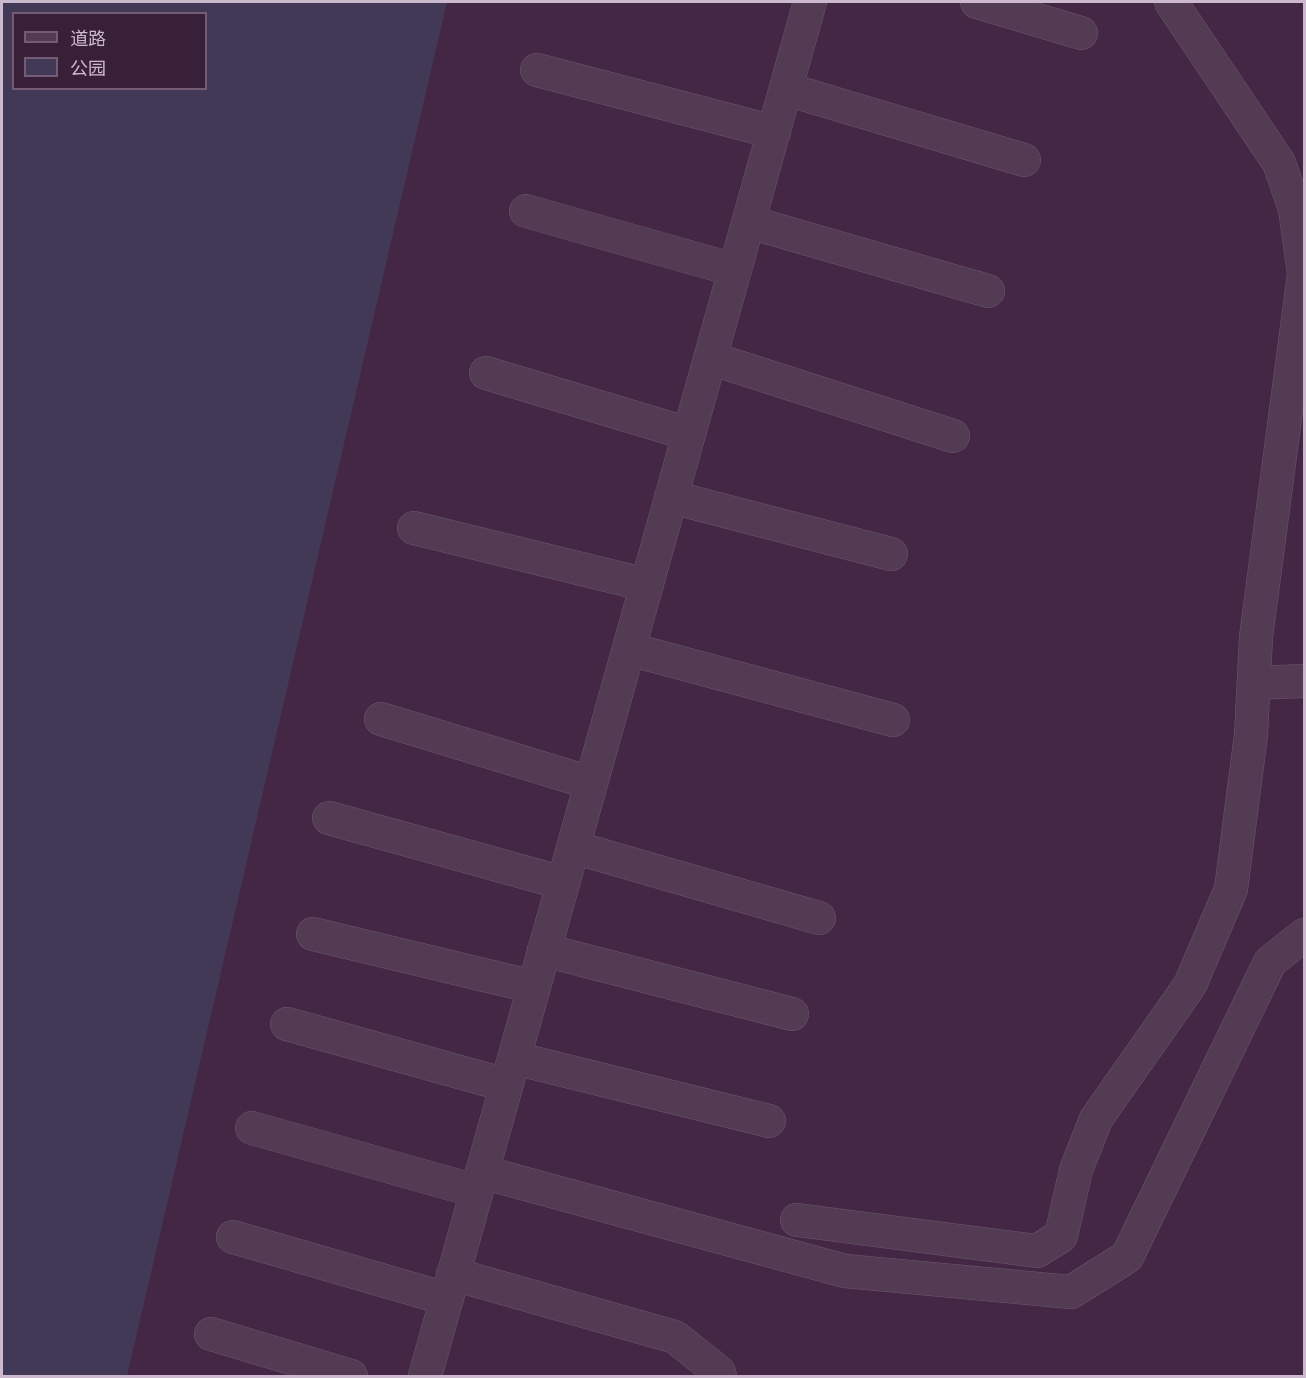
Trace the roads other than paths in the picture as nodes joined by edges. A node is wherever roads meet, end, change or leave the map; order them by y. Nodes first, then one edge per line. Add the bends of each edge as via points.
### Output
1 (810, 2) edge
2 (977, 2) edge
3 (1171, 2) edge
4 (1081, 33) dead end
5 (537, 69) dead end
6 (786, 89) junction
7 (774, 132) junction
8 (1024, 160) dead end
9 (526, 211) dead end
10 (749, 222) junction
11 (735, 270) junction
12 (988, 291) dead end
13 (710, 358) junction
14 (486, 373) dead end
15 (689, 434) junction
16 (953, 436) dead end
17 (671, 497) junction
18 (414, 528) dead end
19 (891, 554) dead end
20 (647, 585) junction
21 (629, 649) junction
22 (1305, 681) edge
23 (1254, 683) junction
24 (381, 719) dead end
25 (893, 720) dead end
26 (591, 783) junction
27 (328, 818) dead end
28 (573, 847) junction
29 (563, 883) junction
30 (819, 918) dead end
31 (313, 934) dead end
32 (1305, 935) edge
33 (544, 950) junction
34 (534, 987) junction
35 (792, 1014) dead end
36 (287, 1023) dead end
37 (510, 1072) junction
38 (769, 1121) dead end
39 (252, 1128) dead end
40 (479, 1181) junction
41 (797, 1220) dead end
42 (233, 1237) dead end
43 (450, 1287) junction
44 (211, 1334) dead end
45 (351, 1377) edge
46 (425, 1377) edge
47 (720, 1377) edge

1 - 6 street
2 - 4 street
3 - 23 street via 1279,163 1295,209 1304,274 1256,637
5 - 7 street
6 - 7 street
6 - 8 street
7 - 10 street
9 - 11 street
10 - 11 street
10 - 12 street
11 - 13 street
13 - 15 street
13 - 16 street
14 - 15 street
15 - 17 street
17 - 19 street
17 - 20 street
18 - 20 street
20 - 21 street
21 - 25 street
21 - 26 street
22 - 23 street
23 - 41 street via 1231,889 1190,985 1096,1119 1076,1170 1061,1236 1037,1251
24 - 26 street
26 - 28 street
27 - 29 street
28 - 29 street
28 - 30 street
29 - 33 street
31 - 34 street
32 - 40 street via 1270,962 1128,1257 1071,1292 845,1271
33 - 34 street
33 - 35 street
34 - 37 street
36 - 37 street
37 - 38 street
37 - 40 street
39 - 40 street
40 - 43 street
42 - 43 street
43 - 46 street
43 - 47 street via 675,1338 719,1372
44 - 45 street

